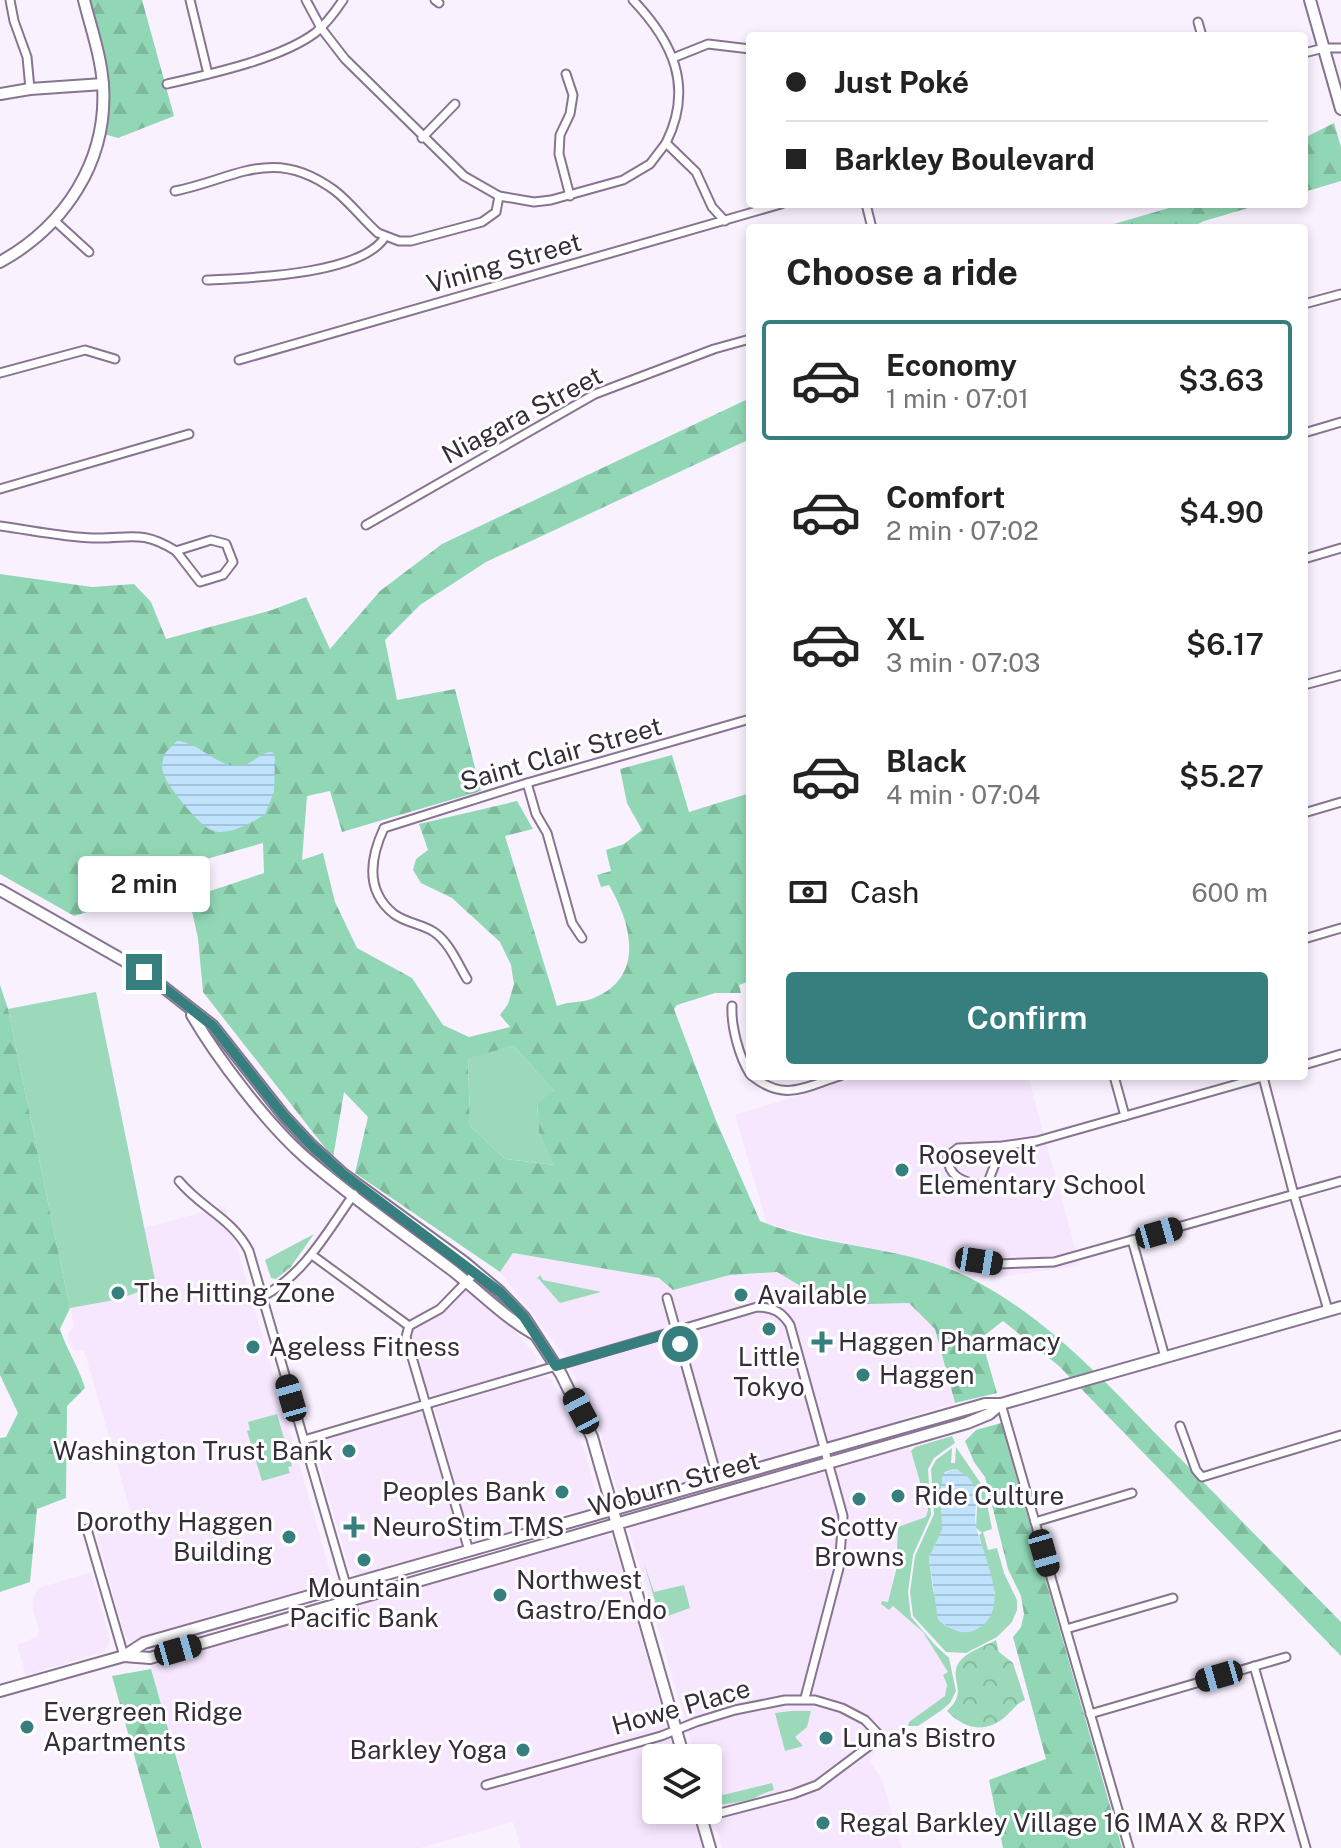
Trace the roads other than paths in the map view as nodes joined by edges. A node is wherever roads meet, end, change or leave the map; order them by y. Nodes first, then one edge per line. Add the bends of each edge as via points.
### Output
1 (10, 0) edge
2 (84, 0) edge
3 (190, 0) edge
4 (306, 0) edge
5 (343, 0) edge
6 (633, 0) edge
7 (1310, 0) edge
8 (1198, 22) dead end
9 (321, 28) junction
10 (1201, 32) edge
11 (1324, 48) junction
12 (1341, 48) edge
13 (746, 49) edge
14 (1308, 52) edge
15 (673, 58) junction
16 (208, 74) junction
17 (566, 74) dead end
18 (103, 84) junction
19 (167, 84) dead end
20 (30, 89) junction
21 (0, 94) edge
22 (455, 104) dead end
23 (1341, 109) edge
24 (422, 138) junction
25 (666, 143) junction
26 (175, 191) dead end
27 (499, 196) junction
28 (570, 196) junction
29 (768, 208) edge
30 (55, 221) junction
31 (725, 221) junction
32 (385, 237) junction
33 (89, 252) dead end
34 (0, 262) edge
35 (207, 280) dead end
36 (1341, 294) edge
37 (1308, 303) edge
38 (746, 340) edge
39 (115, 359) dead end
40 (239, 360) dead end
41 (0, 373) edge
42 (1341, 422) edge
43 (1308, 432) edge
44 (189, 434) dead end
45 (0, 489) edge
46 (366, 525) dead end
47 (0, 526) edge
48 (1341, 548) edge
49 (176, 551) junction
50 (1308, 558) edge
51 (1341, 675) edge
52 (1308, 684) edge
53 (746, 720) edge
54 (527, 783) junction
55 (1341, 802) edge
56 (1308, 812) edge
57 (0, 890) edge
58 (1341, 928) edge
59 (582, 938) dead end
60 (1308, 938) edge
61 (467, 979) dead end
62 (732, 1006) dead end
63 (189, 1009) junction
64 (1341, 1054) edge
65 (1308, 1064) edge
66 (746, 1068) edge
67 (758, 1080) edge
68 (827, 1080) edge
69 (1115, 1080) edge
70 (1250, 1080) edge
71 (1265, 1080) edge
72 (1125, 1116) junction
73 (1002, 1146) junction
74 (179, 1181) dead end
75 (1341, 1181) edge
76 (360, 1186) junction
77 (353, 1195) junction
78 (1294, 1195) junction
79 (1132, 1240) junction
80 (312, 1255) junction
81 (964, 1256) dead end
82 (476, 1272) junction
83 (467, 1282) junction
84 (262, 1297) junction
85 (667, 1298) dead end
86 (1341, 1307) edge
87 (1328, 1310) junction
88 (409, 1326) junction
89 (677, 1331) junction
90 (534, 1334) junction
91 (1165, 1357) junction
92 (556, 1366) junction
93 (426, 1404) junction
94 (1001, 1404) junction
95 (1180, 1426) dead end
96 (1341, 1435) edge
97 (304, 1440) junction
98 (826, 1449) junction
99 (830, 1462) junction
100 (718, 1480) junction
101 (1132, 1493) dead end
102 (613, 1510) junction
103 (1035, 1522) junction
104 (617, 1524) junction
105 (87, 1529) dead end
106 (469, 1551) junction
107 (346, 1586) junction
108 (1173, 1598) dead end
109 (350, 1601) junction
110 (357, 1623) dead end
111 (1066, 1629) junction
112 (124, 1656) junction
113 (1286, 1657) dead end
114 (1254, 1666) junction
115 (0, 1691) edge
116 (805, 1698) junction
117 (1090, 1714) junction
118 (676, 1730) junction
119 (680, 1744) edge
120 (486, 1785) dead end
121 (722, 1809) edge
122 (703, 1824) edge
123 (710, 1848) edge
124 (1129, 1848) edge
125 (1306, 1848) edge

1 - 20 street via 27,57
2 - 18 main road
3 - 16 street
4 - 9 street
5 - 9 street
6 - 15 street
7 - 11 main road
8 - 10 street
9 - 16 street via 288,48
9 - 24 street
11 - 12 street
11 - 14 street
11 - 23 main road
13 - 15 street via 708,44
15 - 25 street via 679,98
16 - 19 street
17 - 28 street via 573,95 559,154
18 - 20 main road
18 - 30 main road via 94,154 77,192
20 - 21 main road
22 - 24 street
24 - 27 street via 464,176
25 - 28 street via 638,172
25 - 31 street via 696,172 712,207
26 - 32 street via 249,169 293,170 336,191
27 - 28 street via 534,202
27 - 32 street via 496,212 482,222 411,241
29 - 31 street, Vining Street
30 - 33 street
30 - 34 main road
31 - 40 street, Vining Street
32 - 35 street via 366,255 290,275
36 - 37 street
38 - 46 street, Niagara Street via 595,394
39 - 41 street via 85,350
42 - 43 street
44 - 45 street
47 - 49 street via 93,538 141,535
48 - 50 street
49 - 49 street via 200,582 228,572 233,562 222,541
51 - 52 street
53 - 54 street, Saint Clair Street
54 - 59 street via 572,923
54 - 61 street, Saint Clair Street via 384,828 377,843 371,866 375,892 394,914 436,933
55 - 56 street
57 - 63 main road via 144,972
58 - 60 street
62 - 66 street
63 - 76 main road via 213,1026 311,1145
63 - 77 main road via 273,1125
64 - 65 street
67 - 68 street via 788,1092
69 - 72 street
70 - 72 street
71 - 78 street
72 - 73 street
73 - 73 street via 958,1148 948,1156 951,1174 980,1186 988,1182
74 - 84 street via 234,1227
75 - 78 street
76 - 77 street
76 - 82 main road
77 - 80 street
77 - 83 main road
78 - 79 street
78 - 87 street
79 - 81 street via 1054,1262 998,1264
79 - 91 street
80 - 84 street via 291,1279
80 - 88 street
82 - 83 street
82 - 90 main road
83 - 88 street via 440,1309
83 - 90 main road
84 - 97 street
85 - 89 street
86 - 87 main road, Woburn Street
87 - 91 main road, Woburn Street
88 - 93 street via 406,1337
89 - 92 street
89 - 98 street via 757,1307 777,1310 790,1325
89 - 100 street
90 - 92 main road
91 - 94 main road, Woburn Street
92 - 93 street
92 - 102 main road via 588,1427
93 - 97 street
93 - 106 street
94 - 98 main road, Woburn Street
94 - 99 main road, Woburn Street via 967,1423
94 - 103 street
95 - 96 street via 1202,1477
97 - 107 street
98 - 99 street
98 - 100 main road, Woburn Street
99 - 104 main road, Woburn Street
99 - 116 street via 842,1508 842,1550
100 - 102 main road, Woburn Street
101 - 103 street
102 - 104 main road
102 - 106 main road, Woburn Street
103 - 111 street
104 - 109 main road, Woburn Street
104 - 118 main road
105 - 112 street
106 - 107 main road, Woburn Street
107 - 109 street
107 - 112 main road, Woburn Street via 144,1643
108 - 111 street
109 - 110 street
109 - 112 main road, Woburn Street via 150,1658
111 - 117 street
112 - 115 main road, Woburn Street
113 - 114 street
114 - 117 street
114 - 125 street
116 - 118 street, Howe Place via 735,1710
116 - 121 street, Howe Place via 849,1711 881,1737 817,1785
117 - 124 street
118 - 119 main road
118 - 120 street, Howe Place
122 - 123 main road

